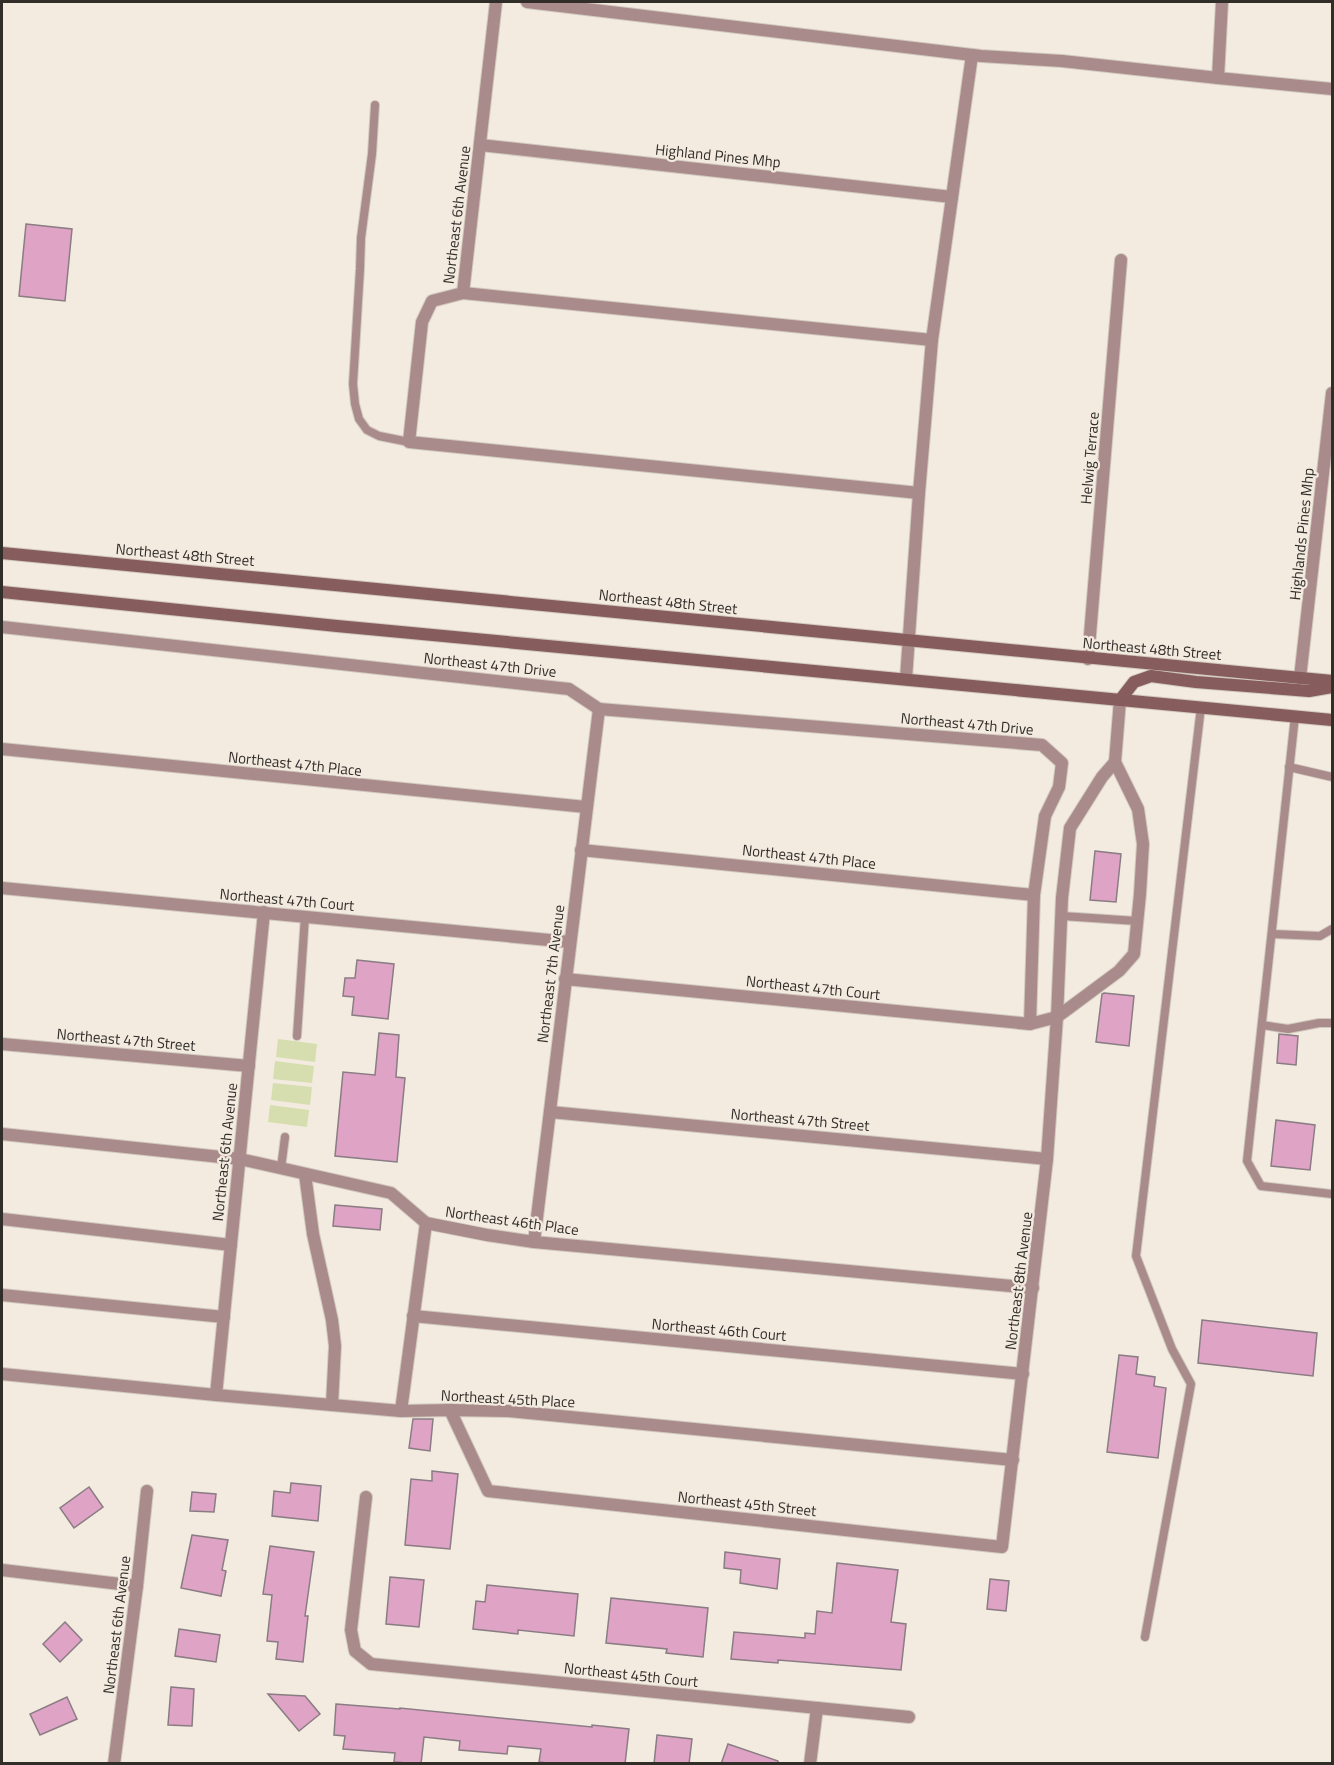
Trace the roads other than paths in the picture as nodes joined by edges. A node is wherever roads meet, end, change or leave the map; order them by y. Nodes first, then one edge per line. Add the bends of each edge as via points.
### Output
1 (496, 2) edge
2 (527, 2) edge
3 (1222, 2) edge
4 (972, 55) junction
5 (1218, 78) junction
6 (1332, 89) edge
7 (375, 105) dead end
8 (480, 145) junction
9 (952, 197) junction
10 (1121, 260) dead end
11 (463, 293) junction
12 (932, 340) junction
13 (1332, 393) edge
14 (409, 442) junction
15 (919, 493) junction
16 (2, 553) edge
17 (2, 592) edge
18 (2, 627) edge
19 (908, 640) junction
20 (1088, 659) junction
21 (1300, 678) junction
22 (906, 679) junction
23 (1332, 681) edge
24 (1332, 687) edge
25 (1120, 700) junction
26 (1201, 707) junction
27 (599, 709) junction
28 (1295, 716) junction
29 (1332, 720) edge
30 (2, 749) edge
31 (1116, 762) junction
32 (1289, 767) junction
33 (1332, 777) edge
34 (586, 807) junction
35 (581, 850) junction
36 (2, 888) edge
37 (1034, 895) junction
38 (264, 912) junction
39 (305, 916) junction
40 (1062, 916) junction
41 (1137, 921) junction
42 (1332, 929) edge
43 (1272, 934) junction
44 (570, 942) junction
45 (565, 979) junction
46 (1057, 1017) junction
47 (1332, 1023) edge
48 (1030, 1024) junction
49 (1262, 1025) junction
50 (297, 1036) dead end
51 (2, 1044) edge
52 (249, 1066) junction
53 (550, 1112) junction
54 (2, 1134) edge
55 (285, 1137) dead end
56 (240, 1159) junction
57 (1047, 1159) junction
58 (281, 1168) junction
59 (305, 1174) junction
60 (1332, 1194) edge
61 (2, 1219) edge
62 (426, 1223) junction
63 (534, 1242) junction
64 (231, 1245) junction
65 (1033, 1288) junction
66 (2, 1295) edge
67 (412, 1316) junction
68 (225, 1317) junction
69 (2, 1374) edge
70 (1023, 1374) junction
71 (216, 1395) junction
72 (332, 1405) junction
73 (450, 1410) junction
74 (401, 1411) junction
75 (1013, 1460) junction
76 (147, 1491) dead end
77 (366, 1497) dead end
78 (1002, 1547) joint
79 (2, 1570) edge
80 (137, 1586) junction
81 (1146, 1637) dead end
82 (817, 1708) junction
83 (909, 1717) dead end
84 (114, 1764) edge
85 (810, 1764) edge

1 - 8 street, Northeast 6th Avenue
2 - 4 street
3 - 5 street
4 - 5 street
4 - 9 street
5 - 6 street
7 - 14 lane via 361,238 355,404 367,430
8 - 9 street, Highland Pines Mhp
8 - 11 street, Northeast 6th Avenue
9 - 12 street
10 - 20 street, Helwig Terrace
11 - 12 street
11 - 14 street, Northeast 6th Avenue via 432,301 422,322
12 - 15 street
13 - 21 street, Highlands Pines Mhp
14 - 15 street
15 - 19 street
16 - 19 main road, Northeast 48th Street
17 - 22 main road
18 - 27 street, Northeast 47th Drive via 570,689
19 - 20 main road, Northeast 48th Street
19 - 22 street
20 - 21 main road, Northeast 48th Street
21 - 23 main road, Northeast 48th Street
22 - 25 main road
24 - 25 main road via 1309,690 1151,676 1134,682
25 - 26 main road
25 - 31 street
26 - 28 main road
26 - 81 lane via 1136,1256 1172,1349 1191,1384
27 - 34 street, Northeast 7th Avenue
27 - 37 street, Northeast 47th Drive via 1042,744 1062,763 1059,787 1045,816
28 - 29 main road
28 - 32 lane
30 - 34 street, Northeast 47th Place
31 - 40 street, Northeast 8th Avenue via 1070,828
31 - 41 street via 1138,809 1143,844
32 - 33 lane
32 - 43 lane
34 - 35 street, Northeast 7th Avenue
35 - 37 street, Northeast 47th Place
35 - 44 street, Northeast 7th Avenue
36 - 38 street, Northeast 47th Court
37 - 48 street
38 - 39 street, Northeast 47th Court
38 - 52 street, Northeast 6th Avenue
39 - 44 street, Northeast 47th Court
39 - 50 lane
40 - 41 lane
40 - 46 street, Northeast 8th Avenue
41 - 46 street via 1134,954 1119,971
42 - 43 lane via 1320,936
43 - 49 lane
44 - 45 street, Northeast 7th Avenue
45 - 48 street, Northeast 47th Court
45 - 53 street, Northeast 7th Avenue
46 - 48 street, Northeast 47th Court
46 - 57 street, Northeast 8th Avenue
47 - 49 lane via 1288,1029
49 - 60 lane via 1247,1161 1261,1186
51 - 52 street, Northeast 47th Street
52 - 56 street, Northeast 6th Avenue
53 - 57 street, Northeast 47th Street
53 - 63 street, Northeast 7th Avenue
54 - 56 street, Northeast 46th Place
55 - 58 lane
56 - 58 street, Northeast 46th Place
56 - 64 street, Northeast 6th Avenue
57 - 65 street, Northeast 8th Avenue
58 - 59 street, Northeast 46th Place
59 - 62 street, Northeast 46th Place via 391,1194
59 - 72 street via 313,1234 332,1320
61 - 64 street
62 - 63 street, Northeast 46th Place
62 - 67 street
63 - 65 street, Northeast 46th Place
64 - 68 street, Northeast 6th Avenue
65 - 70 street, Northeast 8th Avenue
66 - 68 street
67 - 70 street, Northeast 46th Court
67 - 74 street
68 - 71 street, Northeast 6th Avenue
69 - 71 street, Northeast 45th Place
70 - 75 street, Northeast 8th Avenue
71 - 72 street, Northeast 45th Place
72 - 74 street, Northeast 45th Place
73 - 74 street, Northeast 45th Place
73 - 75 street, Northeast 45th Place via 520,1412
73 - 78 street, Northeast 45th Street via 488,1491
75 - 78 street, Northeast 8th Avenue
76 - 80 street, Northeast 6th Avenue
77 - 82 street, Northeast 45th Court via 351,1630 355,1651 371,1664
79 - 80 street
80 - 84 street, Northeast 6th Avenue
82 - 83 street, Northeast 45th Court
82 - 85 street

